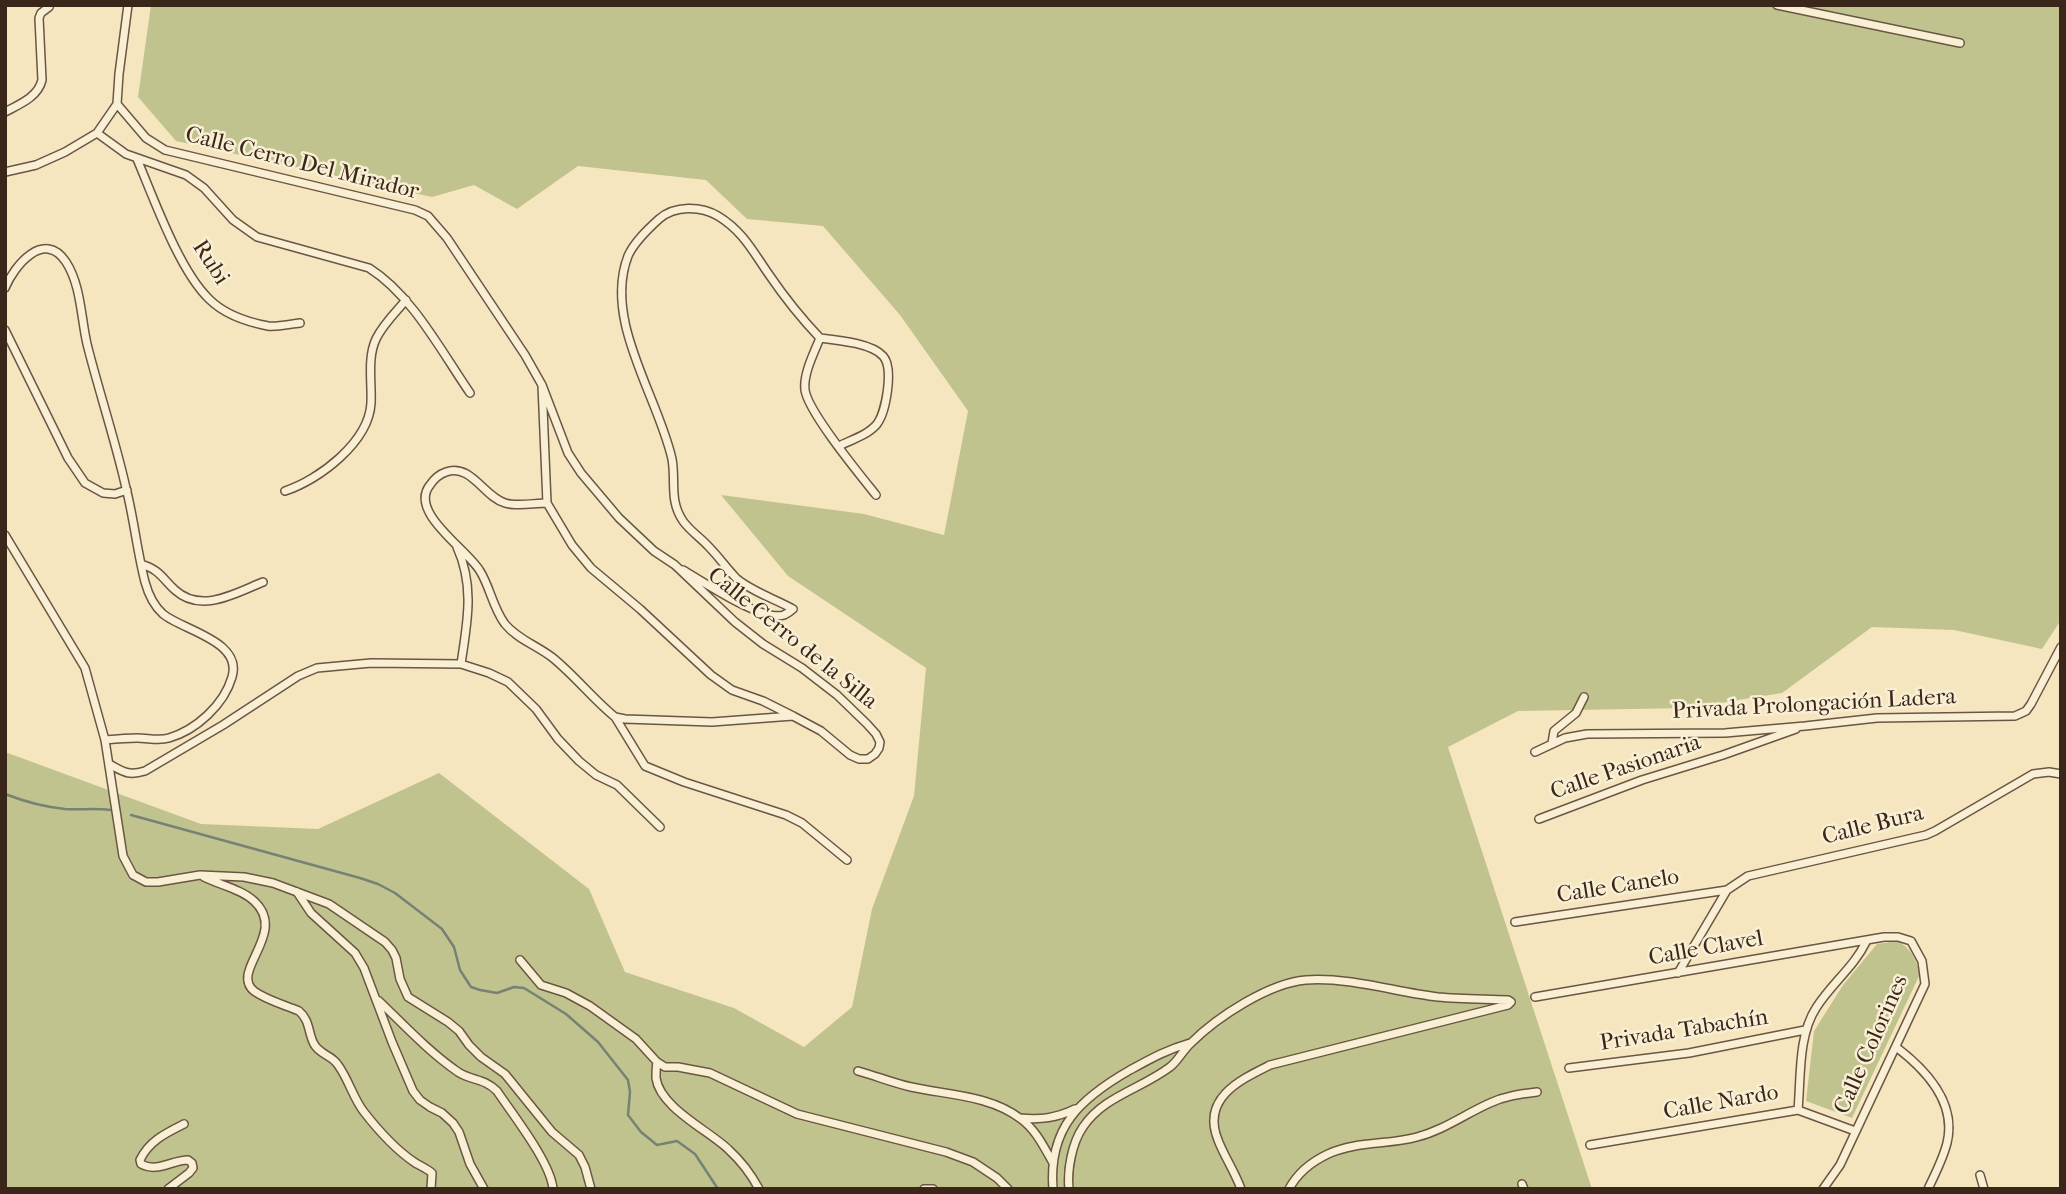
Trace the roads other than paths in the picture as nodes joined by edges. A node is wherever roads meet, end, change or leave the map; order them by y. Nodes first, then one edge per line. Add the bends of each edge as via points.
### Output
1 (128, 5) edge
2 (1777, 5) edge
3 (49, 7) dead end
4 (1960, 43) dead end
5 (117, 104) junction
6 (5, 112) edge
7 (97, 133) junction
8 (136, 159) junction
9 (5, 172) edge
10 (5, 288) edge
11 (406, 300) junction
12 (300, 323) dead end
13 (5, 330) edge
14 (820, 338) junction
15 (542, 385) junction
16 (470, 393) dead end
17 (839, 446) junction
18 (127, 490) junction
19 (285, 491) dead end
20 (876, 495) dead end
21 (547, 503) junction
22 (5, 535) edge
23 (456, 543) junction
24 (141, 564) junction
25 (675, 565) junction
26 (263, 582) dead end
27 (2061, 647) edge
28 (461, 664) junction
29 (1584, 697) dead end
30 (793, 716) junction
31 (615, 717) junction
32 (1805, 726) junction
33 (105, 740) junction
34 (1552, 743) junction
35 (1535, 752) dead end
36 (109, 764) junction
37 (2061, 774) edge
38 (1539, 819) dead end
39 (660, 827) dead end
40 (847, 860) dead end
41 (200, 875) junction
42 (1727, 890) junction
43 (297, 891) junction
44 (1515, 922) dead end
45 (1884, 937) joint
46 (1866, 942) junction
47 (520, 960) dead end
48 (1678, 973) junction
49 (1535, 997) dead end
50 (376, 998) junction
51 (1805, 1030) junction
52 (1190, 1043) junction
53 (1896, 1048) junction
54 (657, 1062) junction
55 (1141, 1064) junction
56 (1569, 1068) dead end
57 (858, 1071) dead end
58 (1150, 1080) junction
59 (1108, 1082) junction
60 (1536, 1092) dead end
61 (1116, 1096) junction
62 (1075, 1109) junction
63 (1798, 1110) junction
64 (1020, 1118) junction
65 (184, 1125) dead end
66 (1855, 1131) junction
67 (1591, 1145) dead end
68 (1053, 1163) junction
69 (1980, 1175) dead end
70 (1051, 1188) edge
71 (168, 1189) edge
72 (431, 1189) edge
73 (484, 1189) edge
74 (553, 1189) edge
75 (591, 1189) edge
76 (759, 1189) edge
77 (925, 1189) edge
78 (933, 1189) edge
79 (1008, 1189) edge
80 (1069, 1189) edge
81 (1241, 1189) edge
82 (1289, 1189) edge
83 (1824, 1189) edge
84 (1928, 1189) edge
85 (1984, 1189) edge

1 - 5 street
2 - 4 street
3 - 6 street via 39,18 40,87
5 - 7 street
5 - 15 street, Calle Cerro Del Mirador via 146,138 165,150 415,209 428,216
7 - 8 street
7 - 9 street via 36,165
8 - 11 street via 186,175 257,237 369,268
8 - 12 street, Rubi via 181,258 210,301 236,317 270,326
10 - 18 street via 30,253 54,250 64,259 75,284
11 - 16 street
11 - 19 street via 376,340 365,428 340,459 303,485
13 - 18 street via 85,483 103,493
14 - 17 street via 805,388
14 - 17 street via 874,349 889,366 878,422
14 - 25 street via 795,311 738,230 716,215 697,209 676,210 646,230 629,254 622,306 672,460 676,510 739,580 793,608 780,615 760,612
15 - 21 street, Calle Cerro Del Mirador
15 - 25 street, Calle Cerro de la Silla via 568,453 581,473 619,518
17 - 20 street
18 - 24 street
21 - 23 street via 506,503 493,498 470,476 447,471 427,488 425,499 436,524
21 - 30 street, Calle Cerro de la Silla via 591,568 711,675 732,690
22 - 33 street via 85,668
23 - 28 street via 468,583
23 - 31 street via 480,571 506,625 553,658
24 - 26 street via 158,571 177,593 200,602 220,600
24 - 33 street via 152,600 164,614 219,645 233,664 233,676 207,717 169,738
25 - 30 street, Calle Cerro de la Silla via 735,622 837,695 876,734 879,748 867,759 859,759
27 - 32 street, Privada Prolongación Ladera via 2022,714 1877,718
28 - 36 street via 317,668 145,771 126,774
28 - 39 street via 508,682 579,761 632,797
29 - 34 street via 1576,713 1554,731
30 - 31 street via 712,722
31 - 40 street via 645,766 786,815
32 - 34 street, Privada Prolongación Ladera via 1725,733 1587,734
32 - 38 street, Calle Pasionaria
33 - 36 street
34 - 35 street, Privada Prolongación Ladera
36 - 41 street via 123,856 134,875 146,882
37 - 42 street, Calle Bura via 2033,774 1936,831 1748,876
41 - 43 street via 244,877
41 - 72 street via 254,901 266,926 248,971 251,989 306,1016 320,1053 338,1064 353,1096 385,1135 414,1163 432,1173
42 - 44 street, Calle Canelo
42 - 48 street
43 - 50 street via 311,912 355,953
43 - 75 street via 328,904 392,950 408,997 454,1027 481,1057 505,1074 551,1132 579,1155
45 - 46 street, Calle Clavel
45 - 53 street, Calle Colorines via 1911,941 1925,972 1925,984
46 - 48 street, Calle Clavel
46 - 51 street via 1859,957 1816,1007
47 - 54 street via 541,985 590,1006
48 - 49 street, Calle Clavel
50 - 73 street via 413,1091 453,1123
50 - 74 street via 460,1073 489,1083 497,1091 547,1167
51 - 56 street, Privada Tabachín via 1689,1053
51 - 63 street
52 - 55 street
52 - 58 street via 1172,1065
52 - 81 street via 1273,987 1305,980 1510,1001 1270,1065 1240,1080 1219,1101 1214,1124
53 - 66 street, Calle Colorines
53 - 84 street via 1926,1073 1945,1108 1948,1139
54 - 76 street via 656,1080 670,1103 728,1148
54 - 79 street via 710,1073 797,1114 946,1152 973,1162
55 - 58 street
55 - 59 street
57 - 64 street via 997,1105
58 - 61 street
59 - 61 street
59 - 62 street
60 - 82 street via 1490,1103 1416,1138 1331,1153 1309,1164
61 - 80 street via 1082,1129 1071,1158
62 - 64 street via 1059,1117
62 - 68 street via 1060,1136
63 - 66 street, Calle Nardo
63 - 67 street, Calle Nardo
64 - 68 street
65 - 71 street via 159,1136 140,1160 147,1168 182,1160 192,1163 190,1173
66 - 83 street, Calle Colorines
68 - 70 street
69 - 85 street
77 - 78 street

